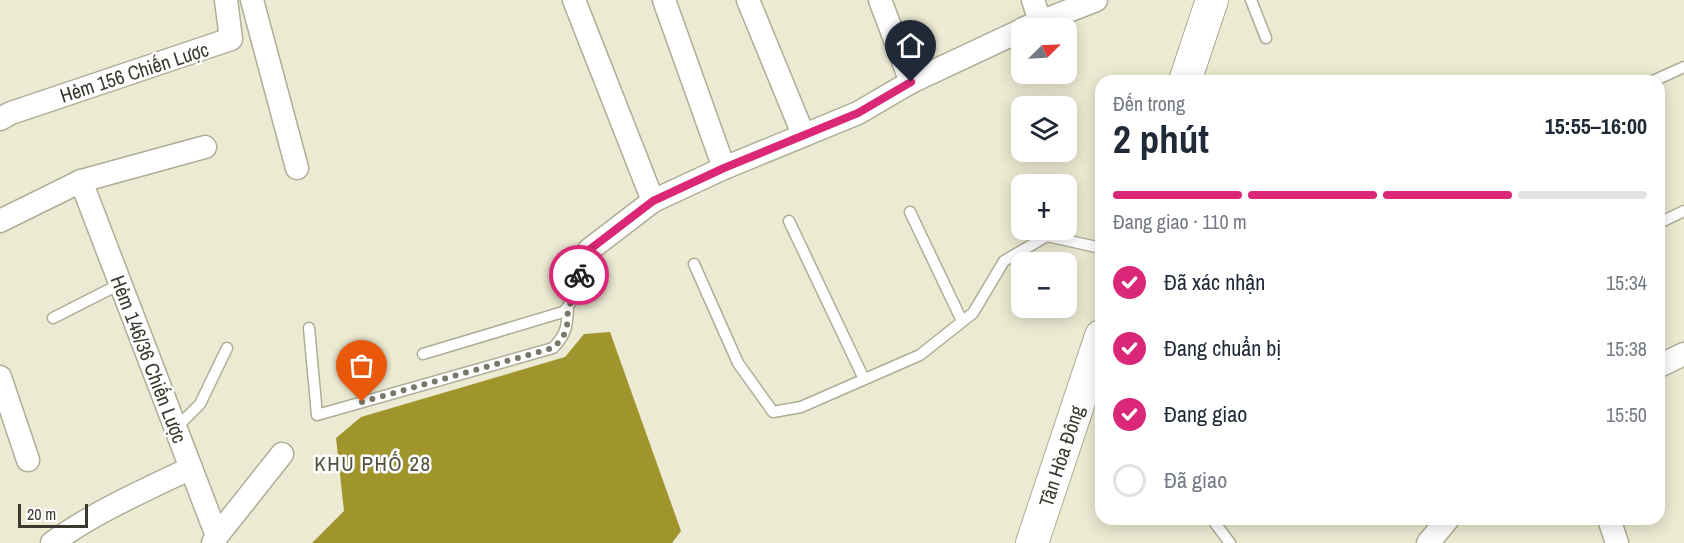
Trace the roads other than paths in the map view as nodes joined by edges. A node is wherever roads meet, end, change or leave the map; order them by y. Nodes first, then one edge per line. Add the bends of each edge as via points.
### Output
1 (226, 0) edge
2 (252, 0) edge
3 (574, 0) edge
4 (664, 0) edge
5 (748, 0) edge
6 (880, 0) edge
7 (1032, 0) edge
8 (1096, 0) edge
9 (1212, 0) edge
10 (1251, 0) edge
11 (1070, 4) edge
12 (1030, 18) edge
13 (1045, 18) edge
14 (1011, 35) edge
15 (1266, 38) dead end
16 (1684, 67) edge
17 (1187, 75) edge
18 (1665, 76) edge
19 (911, 82) junction
20 (0, 119) edge
21 (803, 135) junction
22 (206, 147) dead end
23 (297, 168) dead end
24 (724, 168) junction
25 (81, 182) junction
26 (653, 201) junction
27 (910, 212) dead end
28 (1684, 212) edge
29 (1665, 220) edge
30 (0, 221) edge
31 (789, 221) dead end
32 (1095, 247) edge
33 (694, 264) dead end
34 (580, 272) joint
35 (120, 284) junction
36 (568, 307) junction
37 (52, 318) dead end
38 (962, 321) junction
39 (309, 328) dead end
40 (227, 348) dead end
41 (423, 354) dead end
42 (1684, 354) edge
43 (1095, 360) edge
44 (1665, 363) edge
45 (0, 377) edge
46 (864, 379) junction
47 (176, 428) junction
48 (282, 454) dead end
49 (28, 460) dead end
50 (190, 468) junction
51 (1216, 525) edge
52 (1443, 525) edge
53 (1611, 525) edge
54 (215, 539) edge
55 (52, 543) edge
56 (1032, 543) edge
57 (1230, 543) edge
58 (1428, 543) edge
59 (1617, 543) edge

1 - 20 street, Hẻm 156 Chiến Lược via 231,39
2 - 23 street
3 - 26 street
4 - 24 street
5 - 21 street
6 - 19 street
7 - 12 street
8 - 11 street
9 - 17 street
10 - 15 lane
11 - 13 street
14 - 19 street
16 - 18 lane
19 - 21 street via 858,113
21 - 24 street
22 - 25 street
24 - 26 street
25 - 30 street
25 - 35 street, Hẻm 146/36 Chiến Lược
26 - 34 street via 589,250
27 - 38 lane
28 - 29 lane
31 - 46 lane
32 - 38 lane via 1047,236 1004,261 973,313
33 - 46 lane via 738,363 773,411 801,406
34 - 36 lane
35 - 37 lane
35 - 47 street, Hẻm 146/36 Chiến Lược
36 - 39 lane via 567,328 553,348 317,415
36 - 41 lane via 557,314
38 - 46 lane via 920,355
40 - 47 lane via 200,404
42 - 44 street
43 - 56 street, Tân Hòa Đông
45 - 49 street
47 - 50 street, Hẻm 146/36 Chiến Lược
48 - 54 street
50 - 54 street, Hẻm 146/36 Chiến Lược
50 - 55 street via 95,516
51 - 57 lane
52 - 58 street
53 - 59 street

